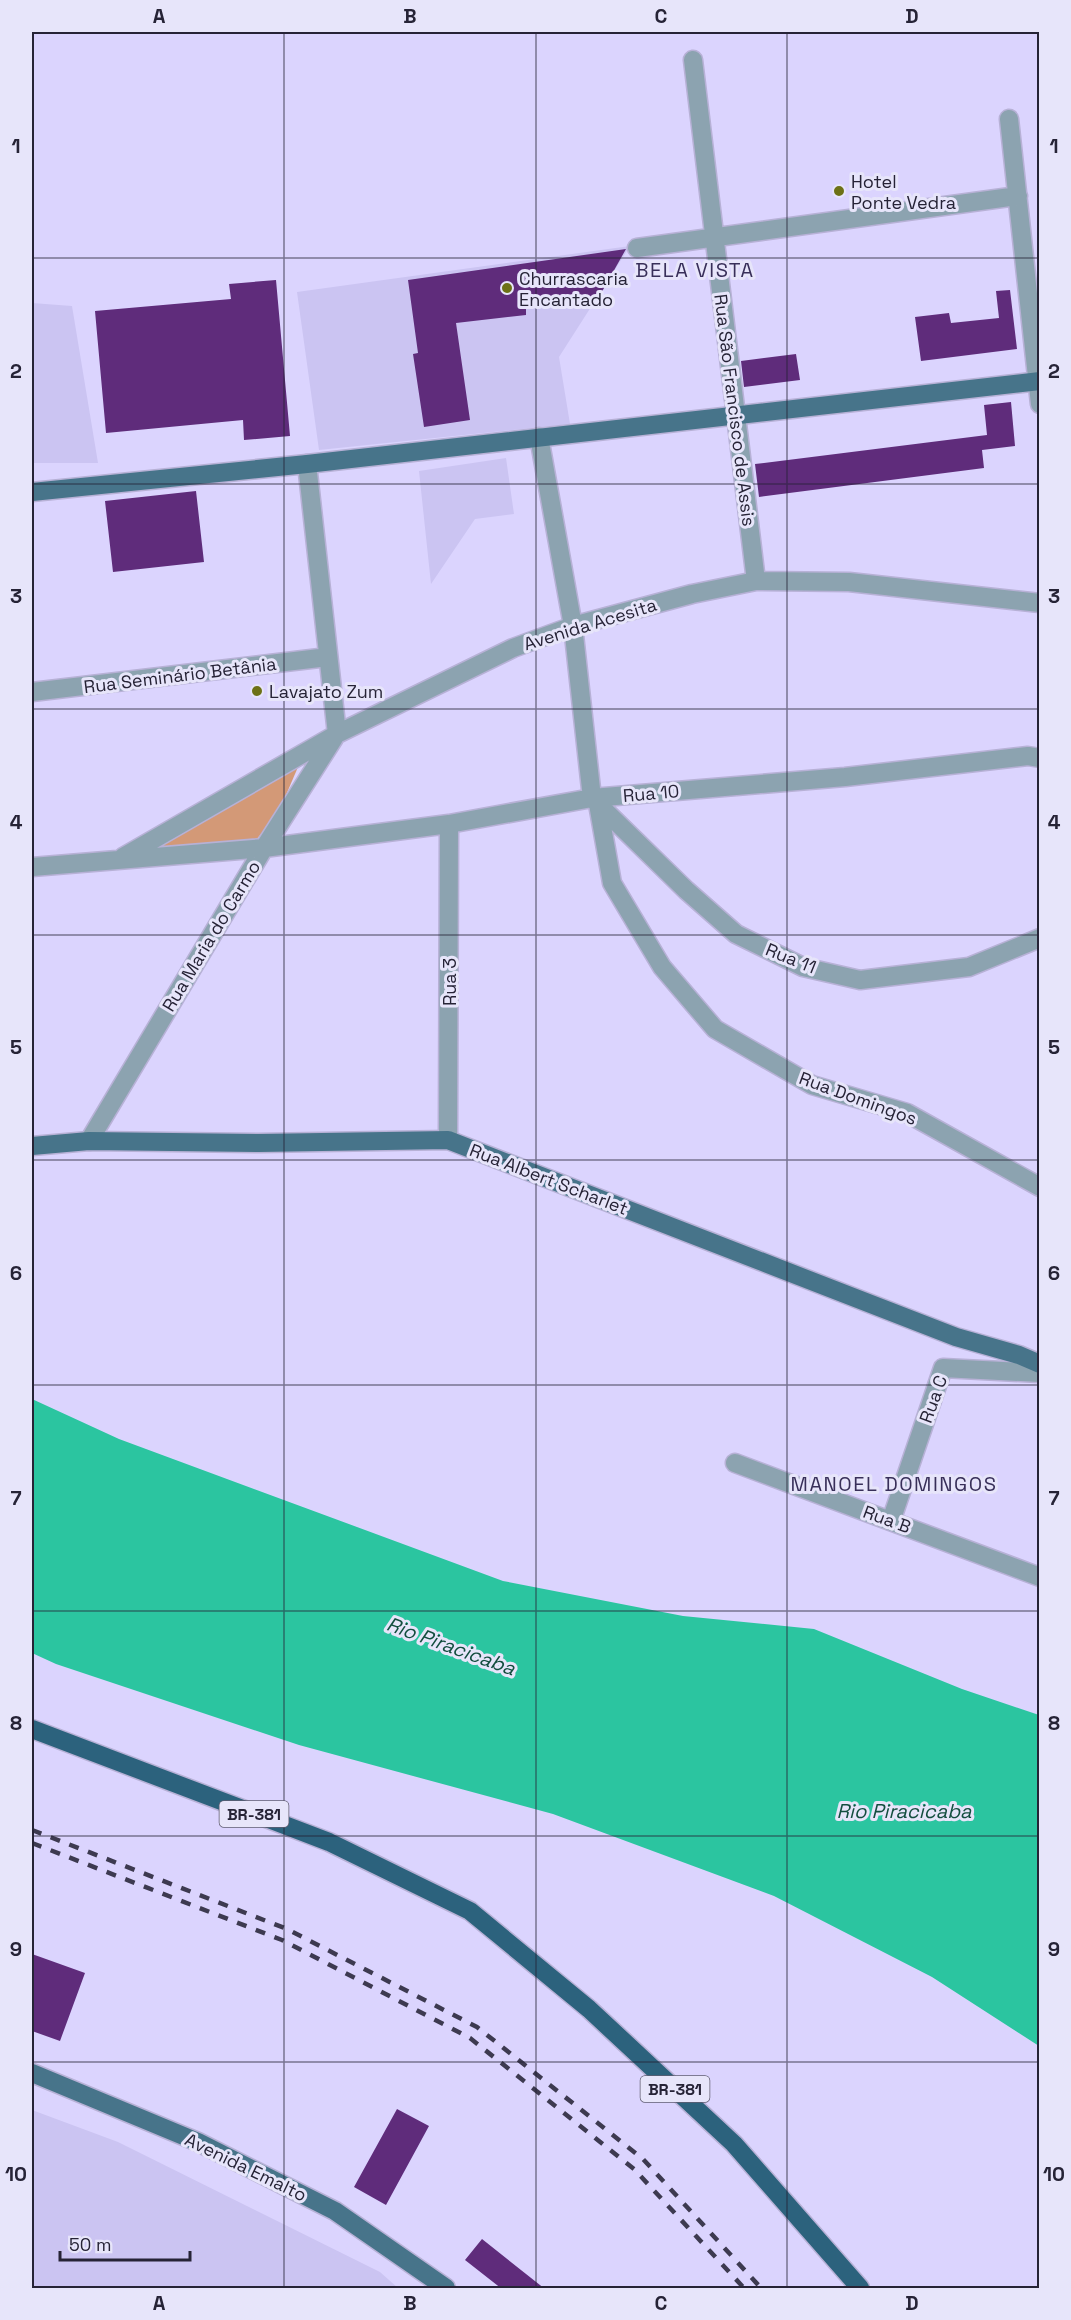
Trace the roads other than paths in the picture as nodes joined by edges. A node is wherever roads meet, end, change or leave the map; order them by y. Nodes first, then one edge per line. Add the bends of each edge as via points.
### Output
1 (693, 60) dead end
2 (1009, 119) dead end
3 (1018, 196) junction
4 (714, 238) junction
5 (637, 248) dead end
6 (1038, 381) edge
7 (1040, 404) edge
8 (735, 416) junction
9 (539, 437) junction
10 (307, 464) junction
11 (32, 492) edge
12 (756, 581) junction
13 (1040, 603) edge
14 (573, 626) junction
15 (328, 657) junction
16 (32, 692) edge
17 (336, 734) junction
18 (1040, 758) edge
19 (595, 801) junction
20 (449, 824) junction
21 (264, 848) junction
22 (119, 860) junction
23 (32, 867) edge
24 (1040, 938) edge
25 (448, 1140) junction
26 (89, 1141) junction
27 (32, 1146) edge
28 (1040, 1187) edge
29 (1040, 1364) edge
30 (1040, 1373) edge
31 (735, 1463) dead end
32 (891, 1521) junction
33 (1040, 1577) edge
34 (32, 1730) edge
35 (32, 2073) edge
36 (446, 2289) edge
37 (860, 2289) edge

1 - 4 street, Rua São Francisco de Assis
2 - 3 street
3 - 4 street
3 - 6 street
4 - 5 street
4 - 8 street, Rua São Francisco de Assis
6 - 7 street
6 - 8 main road
8 - 9 main road
8 - 12 street, Rua São Francisco de Assis
9 - 10 main road
9 - 14 street, Rua Domingos
10 - 11 main road
10 - 15 street
12 - 13 street, Avenida Acesita via 849,582
12 - 14 street, Avenida Acesita
14 - 17 street, Avenida Acesita via 513,648
14 - 19 street, Rua Domingos
15 - 16 street, Rua Seminário Betânia
15 - 17 street
17 - 21 street, Rua Maria do Carmo
17 - 22 street, Avenida Acesita
18 - 19 street, Rua 10 via 1028,756
19 - 20 street, Rua 10
19 - 24 street, Rua 11 via 736,934 802,967 860,980 969,967
19 - 28 street, Rua Domingos via 612,883 662,967 716,1029 812,1085 907,1113
20 - 21 street, Rua 10
20 - 25 street, Rua 3
21 - 22 street, Rua 10
21 - 26 street, Rua Maria do Carmo
22 - 23 street, Rua 10
25 - 26 main road, Rua Albert Scharlet
25 - 29 main road, Rua Albert Scharlet via 956,1337
26 - 27 main road, Rua Albert Scharlet
30 - 32 street, Rua C via 943,1368
31 - 32 street, Rua B
32 - 33 street, Rua B
34 - 37 highway, BR-381 via 329,1842 470,1911 589,2009 734,2144
35 - 36 main road, Avenida Emalto via 198,2142 335,2211

